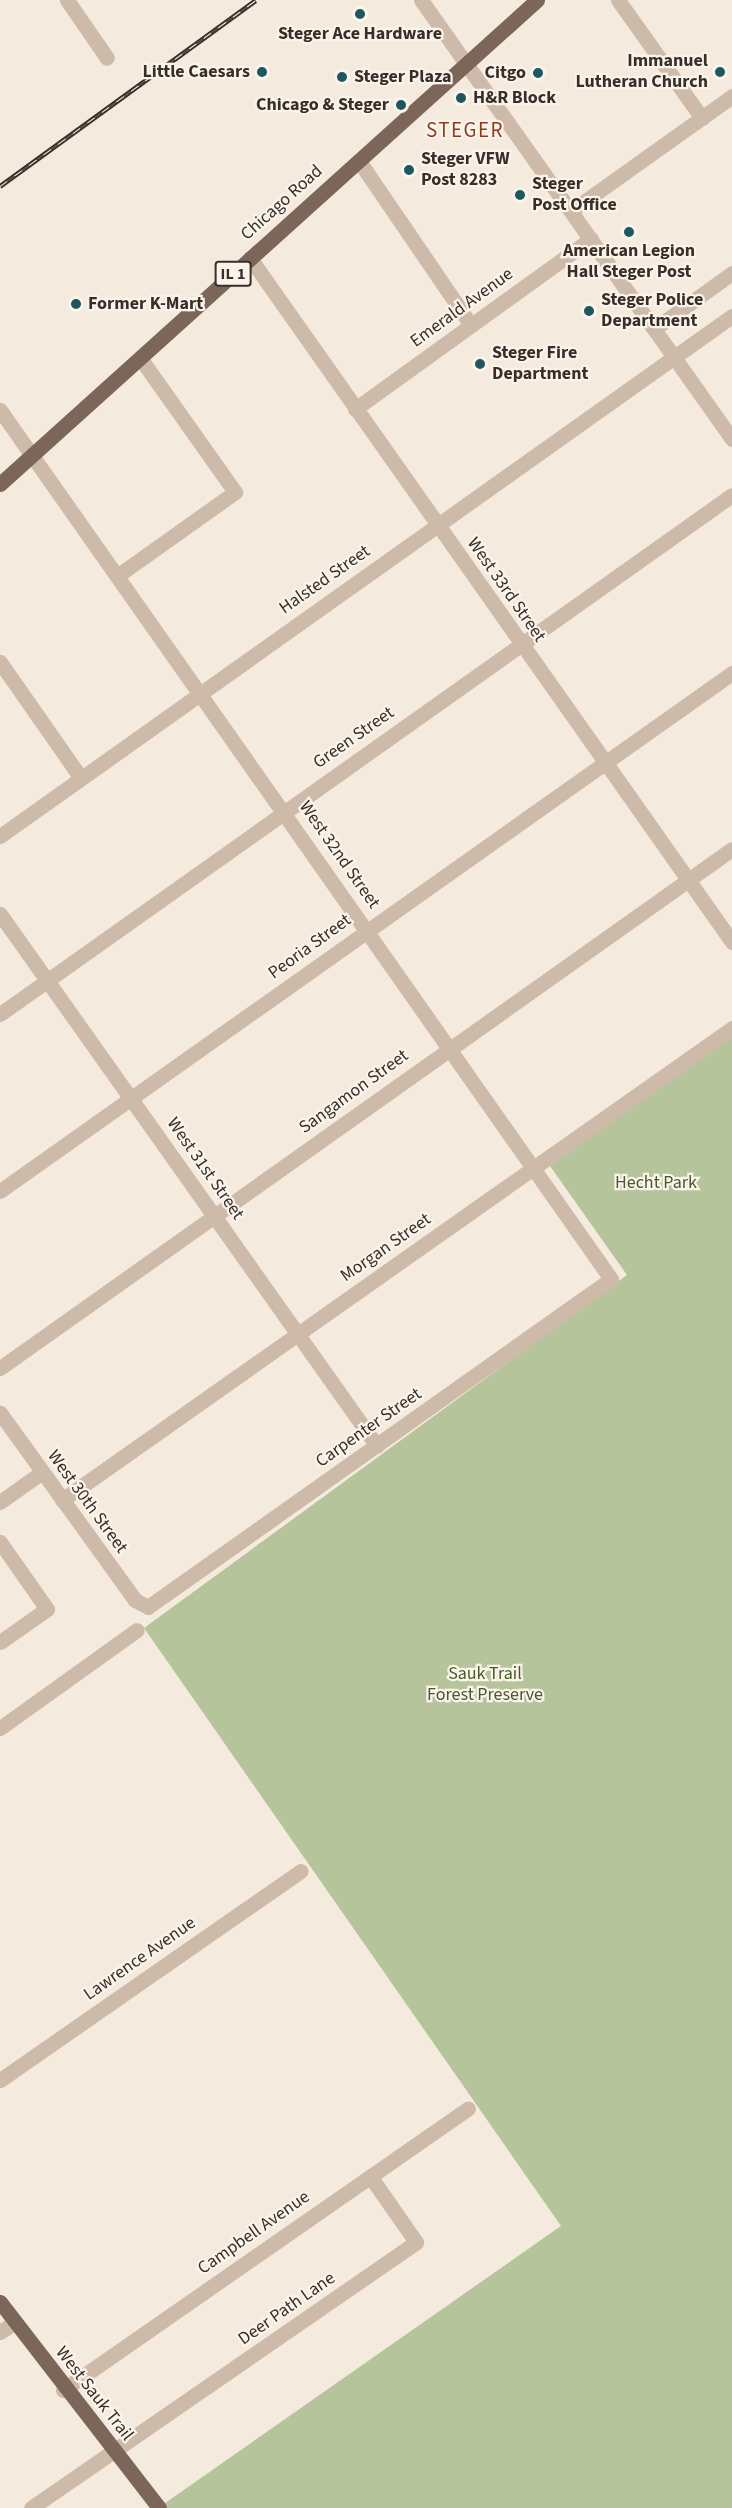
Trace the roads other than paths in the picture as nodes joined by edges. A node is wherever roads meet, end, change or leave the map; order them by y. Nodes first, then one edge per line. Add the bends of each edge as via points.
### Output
1 (66, 0) edge
2 (421, 0) edge
3 (537, 0) edge
4 (618, 0) edge
5 (107, 58) dead end
6 (466, 62) junction
7 (732, 96) edge
8 (702, 118) junction
9 (359, 161) junction
10 (571, 212) junction
11 (591, 239) junction
12 (250, 258) junction
13 (732, 273) edge
14 (732, 316) edge
15 (471, 326) junction
16 (654, 329) junction
17 (140, 358) junction
18 (674, 358) junction
19 (355, 409) junction
20 (0, 410) edge
21 (732, 439) edge
22 (32, 456) junction
23 (0, 484) edge
24 (732, 495) edge
25 (437, 525) junction
26 (117, 576) junction
27 (520, 645) junction
28 (0, 662) edge
29 (732, 673) edge
30 (200, 693) junction
31 (605, 763) junction
32 (81, 778) junction
33 (284, 812) junction
34 (0, 836) edge
35 (732, 849) edge
36 (688, 880) junction
37 (0, 914) edge
38 (368, 929) junction
39 (732, 942) edge
40 (48, 981) junction
41 (0, 1014) edge
42 (732, 1028) edge
43 (451, 1046) junction
44 (131, 1099) junction
45 (536, 1166) junction
46 (0, 1191) edge
47 (215, 1216) junction
48 (611, 1279) joint
49 (298, 1334) junction
50 (0, 1368) edge
51 (0, 1413) edge
52 (378, 1446) junction
53 (42, 1472) junction
54 (62, 1500) junction
55 (0, 1502) edge
56 (0, 1542) edge
57 (148, 1607) joint
58 (137, 1630) dead end
59 (0, 1642) edge
60 (0, 1728) edge
61 (301, 1871) dead end
62 (0, 2080) edge
63 (468, 2109) dead end
64 (370, 2176) junction
65 (0, 2302) edge
66 (15, 2322) junction
67 (0, 2332) edge
68 (63, 2390) junction
69 (115, 2453) junction
70 (31, 2508) edge
71 (159, 2508) edge

1 - 5 street
2 - 6 street
3 - 6 main road, Chicago Road / IL 1
4 - 8 street
6 - 9 main road, Chicago Road / IL 1
6 - 10 street
7 - 8 street
8 - 10 street
9 - 12 main road, Chicago Road / IL 1
9 - 15 street
10 - 11 street
11 - 15 street, Emerald Avenue
11 - 16 street
12 - 17 main road, Chicago Road / IL 1
12 - 19 street, West 33rd Street
13 - 16 street
14 - 18 street, Halsted Street
15 - 19 street, Emerald Avenue
16 - 18 street
17 - 22 main road, Chicago Road / IL 1
17 - 26 street via 235,492
18 - 21 street
18 - 25 street, Halsted Street
19 - 25 street, West 33rd Street
20 - 22 street, West 32nd Street
22 - 23 main road, Chicago Road / IL 1
22 - 26 street, West 32nd Street
24 - 27 street, Green Street
25 - 27 street, West 33rd Street
25 - 30 street, Halsted Street
26 - 30 street, West 32nd Street
27 - 31 street, West 33rd Street
27 - 33 street, Green Street
28 - 32 street
29 - 31 street, Peoria Street
30 - 32 street, Halsted Street
30 - 33 street, West 32nd Street
31 - 36 street, West 33rd Street
31 - 38 street, Peoria Street
32 - 34 street, Halsted Street
33 - 38 street, West 32nd Street
33 - 40 street, Green Street
35 - 36 street, Sangamon Street
36 - 39 street, West 33rd Street
36 - 43 street, Sangamon Street
37 - 40 street, West 31st Street
38 - 43 street, West 32nd Street
38 - 44 street, Peoria Street
40 - 41 street, Green Street
40 - 44 street, West 31st Street
42 - 45 street, Morgan Street
43 - 45 street, West 32nd Street
43 - 47 street, Sangamon Street
44 - 46 street, Peoria Street
44 - 47 street, West 31st Street
45 - 48 street, West 32nd Street
45 - 49 street, Morgan Street
47 - 49 street, West 31st Street
47 - 50 street, Sangamon Street
48 - 52 street, Carpenter Street
49 - 52 street, West 31st Street
49 - 54 street, Morgan Street
51 - 53 street, West 30th Street
52 - 57 street, Carpenter Street
53 - 54 street, West 30th Street
53 - 55 street
54 - 57 street, West 30th Street via 135,1600
56 - 59 street via 47,1609
58 - 60 street
61 - 62 street, Lawrence Avenue
63 - 64 street, Campbell Avenue
64 - 68 street, Campbell Avenue
64 - 69 street, Deer Path Lane via 416,2242
65 - 66 main road, West Sauk Trail
66 - 67 street
66 - 68 main road, West Sauk Trail
68 - 69 main road, West Sauk Trail
69 - 70 street
69 - 71 main road, West Sauk Trail

